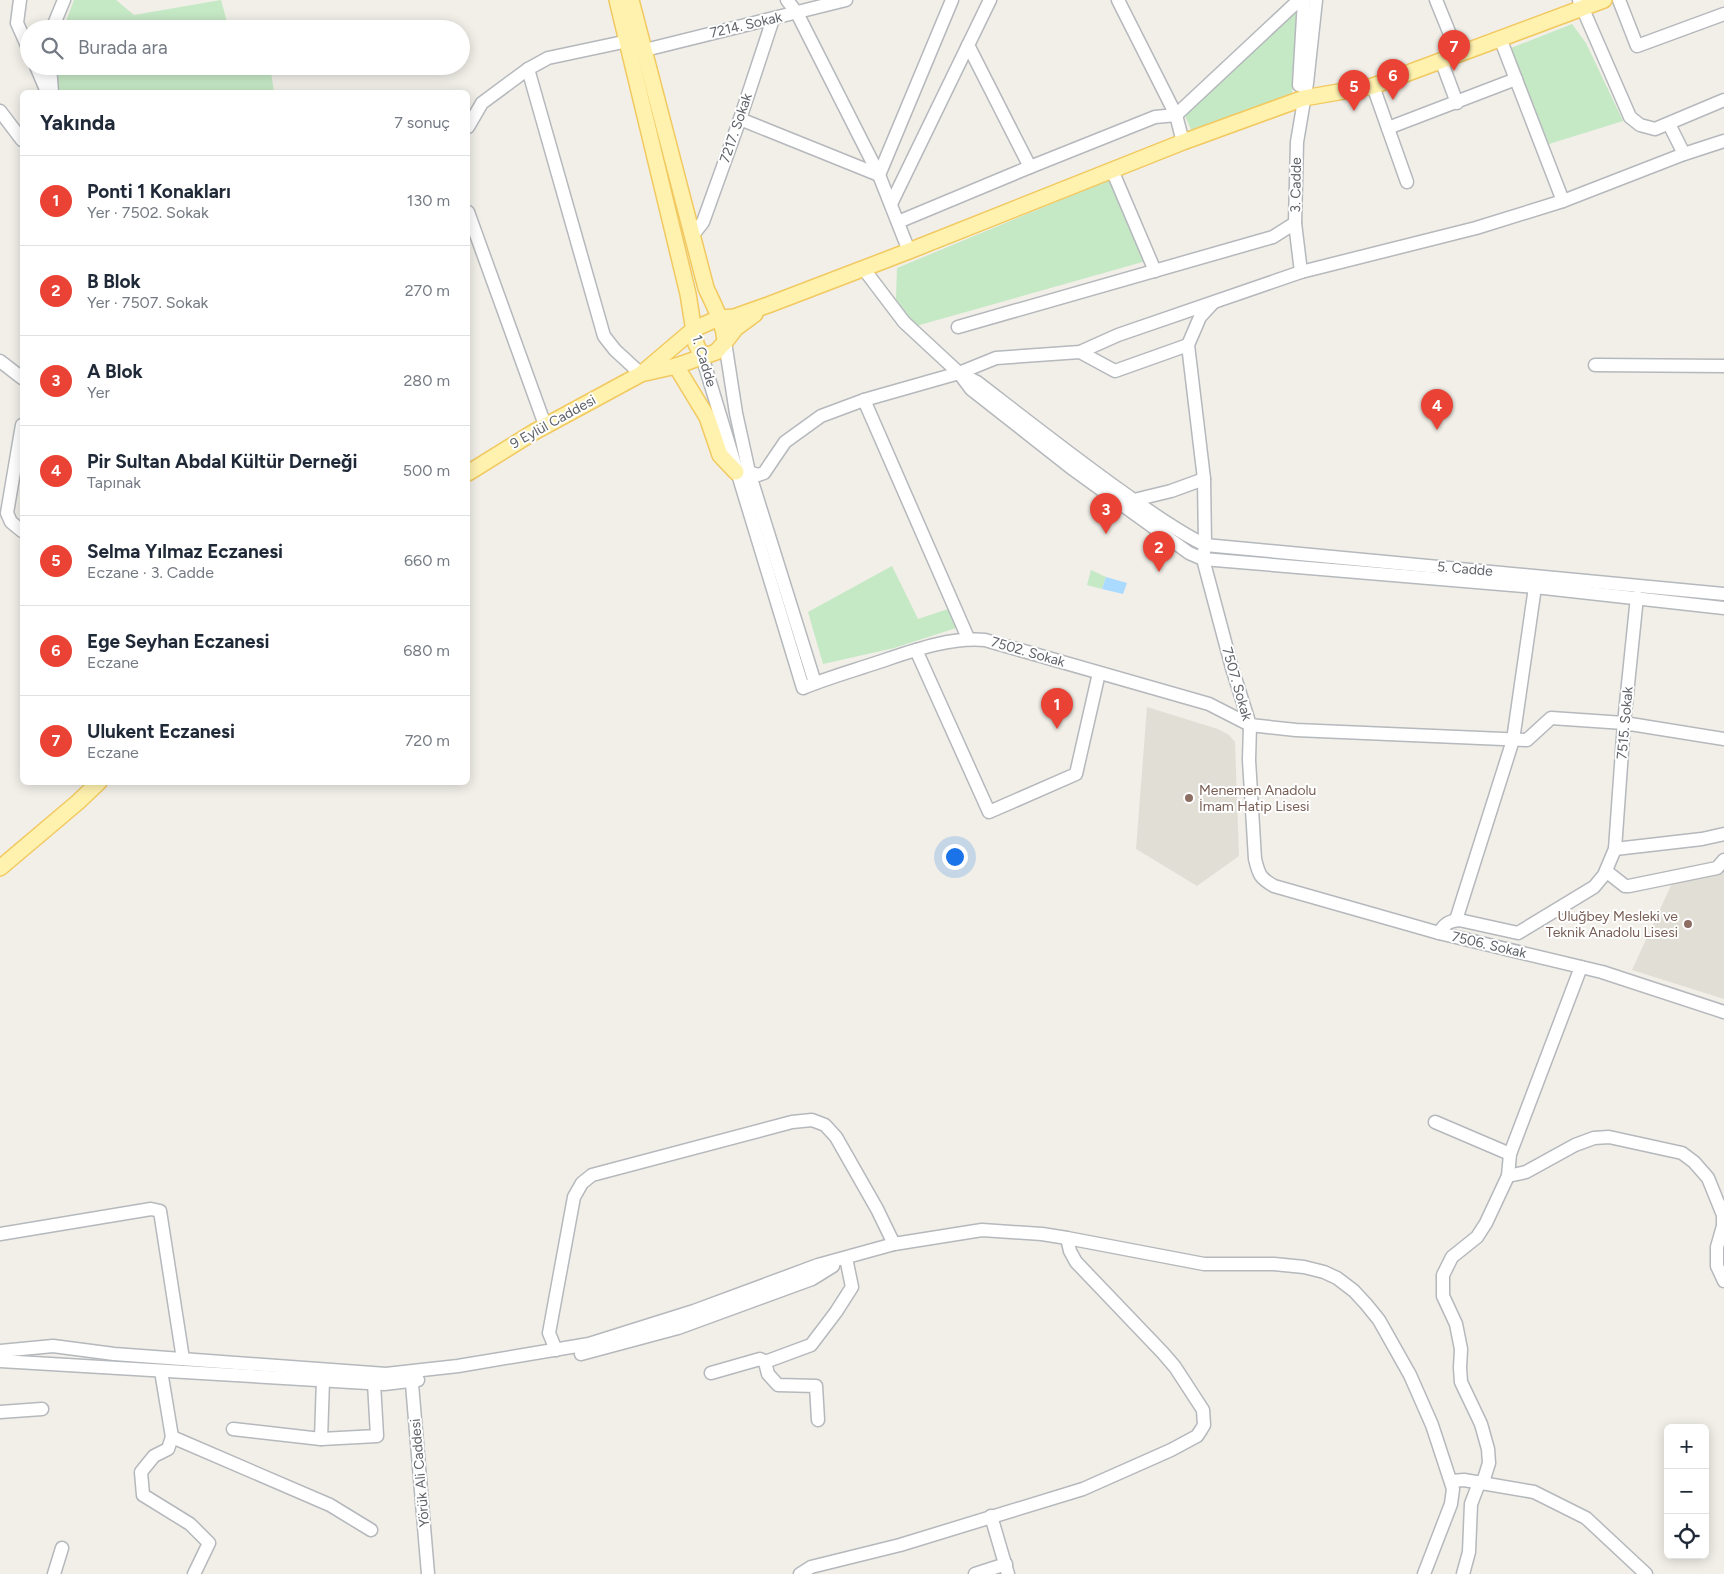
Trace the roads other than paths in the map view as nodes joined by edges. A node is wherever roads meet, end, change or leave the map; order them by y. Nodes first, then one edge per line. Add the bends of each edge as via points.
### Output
1 (20, 0) edge
2 (64, 0) edge
3 (617, 0) edge
4 (631, 0) edge
5 (787, 0) edge
6 (846, 0) edge
7 (952, 0) edge
8 (990, 0) edge
9 (1118, 0) edge
10 (1299, 0) edge
11 (1304, 0) edge
12 (1316, 0) edge
13 (1436, 0) edge
14 (1604, 0) edge
15 (1618, 0) edge
16 (1580, 4) edge
17 (798, 13) junction
18 (1724, 14) edge
19 (773, 19) junction
20 (56, 20) edge
21 (20, 30) edge
22 (1500, 38) junction
23 (628, 41) junction
24 (968, 45) junction
25 (644, 50) junction
26 (1458, 54) junction
27 (1441, 60) junction
28 (528, 68) junction
29 (40, 75) edge
30 (51, 75) edge
31 (1516, 80) junction
32 (1373, 86) junction
33 (46, 90) edge
34 (52, 90) edge
35 (1304, 98) junction
36 (1724, 100) edge
37 (1457, 103) junction
38 (0, 111) edge
39 (1176, 114) junction
40 (740, 120) junction
41 (470, 124) edge
42 (1669, 124) junction
43 (1388, 128) junction
44 (20, 137) edge
45 (1724, 141) edge
46 (1183, 142) junction
47 (1684, 154) junction
48 (1030, 166) junction
49 (1112, 170) junction
50 (878, 175) junction
51 (1407, 182) dead end
52 (1563, 201) junction
53 (891, 204) junction
54 (470, 218) edge
55 (898, 222) junction
56 (1295, 223) junction
57 (693, 235) junction
58 (910, 251) junction
59 (863, 268) junction
60 (1155, 271) junction
61 (1301, 272) junction
62 (1213, 303) junction
63 (768, 305) junction
64 (719, 318) junction
65 (958, 327) dead end
66 (694, 330) junction
67 (725, 342) junction
68 (1188, 345) junction
69 (1080, 352) junction
70 (702, 356) junction
71 (0, 361) edge
72 (1596, 365) dead end
73 (676, 366) junction
74 (1724, 366) edge
75 (959, 373) junction
76 (641, 374) junction
77 (20, 376) edge
78 (864, 400) junction
79 (545, 425) junction
80 (20, 437) edge
81 (470, 471) edge
82 (743, 472) junction
83 (1204, 479) junction
84 (1134, 500) junction
85 (4, 520) edge
86 (20, 530) edge
87 (1205, 545) junction
88 (1203, 559) junction
89 (1535, 587) junction
90 (1724, 594) edge
91 (1637, 597) junction
92 (1724, 608) edge
93 (968, 638) junction
94 (916, 650) junction
95 (1100, 673) junction
96 (809, 685) joint
97 (1624, 723) junction
98 (1250, 725) junction
99 (1724, 739) edge
100 (1513, 740) junction
101 (96, 785) edge
102 (1724, 834) edge
103 (1615, 849) junction
104 (1724, 860) edge
105 (0, 868) edge
106 (1606, 871) junction
107 (1258, 872) joint
108 (1456, 920) junction
109 (1439, 933) junction
110 (1581, 967) junction
111 (1724, 1012) edge
112 (1435, 1122) dead end
113 (1510, 1154) junction
114 (1508, 1176) junction
115 (0, 1234) edge
116 (1067, 1238) junction
117 (894, 1244) junction
118 (846, 1258) junction
119 (1724, 1281) edge
120 (556, 1350) junction
121 (0, 1351) edge
122 (183, 1359) junction
123 (0, 1362) edge
124 (765, 1362) junction
125 (161, 1371) junction
126 (711, 1373) dead end
127 (412, 1376) junction
128 (323, 1380) junction
129 (374, 1383) junction
130 (42, 1409) dead end
131 (0, 1412) edge
132 (818, 1420) dead end
133 (233, 1429) dead end
134 (172, 1437) junction
135 (321, 1439) junction
136 (1467, 1481) junction
137 (991, 1516) junction
138 (371, 1530) dead end
139 (62, 1548) dead end
140 (1007, 1569) edge
141 (54, 1574) edge
142 (194, 1574) edge
143 (428, 1574) edge
144 (800, 1574) edge
145 (975, 1574) edge
146 (1424, 1574) edge
147 (1463, 1574) edge
148 (1646, 1574) edge

1 - 21 street via 17,23
2 - 20 street
3 - 23 main road, 1. Cadde
4 - 25 main road, 1. Cadde
5 - 17 street
6 - 17 street, 7214. Sokak
7 - 50 street
8 - 24 street
9 - 39 street
10 - 39 street
11 - 35 street, 3. Cadde via 1298,90
12 - 35 street, 3. Cadde
13 - 26 street
14 - 16 main road, 9 Eylül Caddesi
15 - 18 street via 1637,46
16 - 22 main road, 9 Eylül Caddesi
16 - 42 street via 1630,117 1640,125 1655,129
17 - 19 street, 7214. Sokak
17 - 50 street
19 - 25 street, 7214. Sokak
19 - 40 street, 7217. Sokak
22 - 26 main road, 9 Eylül Caddesi
22 - 31 street
23 - 28 street via 548,58
23 - 66 main road, 1. Cadde
24 - 48 street
24 - 53 street
25 - 57 main road, 1. Cadde
26 - 27 main road, 9 Eylül Caddesi
27 - 32 main road, 9 Eylül Caddesi
27 - 37 street
28 - 41 street via 482,104
28 - 76 street via 604,336
29 - 33 street
30 - 34 street
31 - 37 street
31 - 52 street
32 - 35 main road, 9 Eylül Caddesi
32 - 43 street
35 - 46 main road, 9 Eylül Caddesi
35 - 56 street, 3. Cadde via 1297,142
36 - 42 street
37 - 43 street
38 - 44 street
39 - 46 street
39 - 48 street via 1155,117
40 - 50 street
40 - 57 street, 7217. Sokak via 703,222
42 - 47 street
43 - 51 street
45 - 47 street
46 - 49 main road, 9 Eylül Caddesi
47 - 52 street
48 - 55 street
49 - 58 main road, 9 Eylül Caddesi
49 - 60 street
50 - 53 street
52 - 61 street via 1476,228
53 - 55 street
54 - 79 street
55 - 58 street
56 - 60 street via 1273,238
56 - 61 street, 3. Cadde
57 - 64 main road, 1. Cadde via 706,288
58 - 59 main road, 9 Eylül Caddesi
59 - 63 main road, 9 Eylül Caddesi
59 - 75 street via 904,322
60 - 65 street
61 - 62 street
62 - 68 street via 1200,317
62 - 69 street via 1118,335
63 - 64 main road, 9 Eylül Caddesi
63 - 67 main road, 9 Eylül Caddesi via 736,328
64 - 66 main road, 9 Eylül Caddesi
64 - 67 main road, 1. Cadde
66 - 70 main road, 1. Cadde
66 - 76 main road, 9 Eylül Caddesi
67 - 70 main road, 9 Eylül Caddesi via 716,352
67 - 82 street, 1. Cadde
68 - 69 street via 1115,371
68 - 83 street
69 - 75 street via 996,358
70 - 73 main road, 9 Eylül Caddesi
70 - 82 street, 1. Cadde
71 - 77 street
72 - 74 street
73 - 76 main road, 9 Eylül Caddesi
73 - 82 main road via 707,417 720,455
75 - 78 street
75 - 84 street via 977,382
75 - 88 street via 971,389 1074,470 1189,553
76 - 79 main road, 9 Eylül Caddesi
78 - 82 street via 821,416 785,442 764,473
78 - 93 street
79 - 81 main road, 9 Eylül Caddesi
80 - 85 street
82 - 96 street, 1. Cadde
83 - 84 street
83 - 87 street
84 - 87 street
85 - 86 street
87 - 88 street
87 - 90 street, 5. Cadde
88 - 89 street
88 - 98 street, 7507. Sokak
89 - 91 street
89 - 100 street
91 - 92 street
91 - 97 street, 7515. Sokak
93 - 94 street, 7502. Sokak
93 - 95 street, 7502. Sokak
94 - 95 street via 989,812 1076,774
94 - 96 street, 7502. Sokak
95 - 98 street, 7502. Sokak via 1209,704
97 - 99 street
97 - 100 street via 1551,718 1527,740
97 - 103 street, 7515. Sokak
98 - 100 street
98 - 107 street, 7507. Sokak
100 - 108 street
101 - 105 main road
102 - 103 street
103 - 106 street, 7515. Sokak
104 - 106 street via 1717,868 1629,886
106 - 108 street, 7515. Sokak via 1594,887 1518,933
107 - 109 street, 7506. Sokak via 1263,880 1274,886
108 - 109 street via 1444,926
109 - 110 street, 7506. Sokak
110 - 111 street, 7506. Sokak
110 - 113 street
112 - 113 street
113 - 114 street
114 - 119 street via 1526,1172 1594,1138 1609,1137 1682,1153 1708,1178 1722,1215 1716,1266
114 - 136 street via 1477,1237 1452,1257 1443,1276 1443,1296 1456,1324 1461,1348 1461,1382 1481,1424 1490,1463 1484,1479
115 - 122 street via 151,1208 160,1211
116 - 117 street via 982,1230
116 - 136 street via 1204,1264 1304,1267 1337,1278 1354,1291 1375,1315 1410,1375 1432,1425
116 - 137 street via 1076,1262 1175,1366 1203,1410 1204,1425 1189,1441 1117,1475 1083,1489
117 - 118 street
117 - 120 street via 836,1137 825,1125 812,1120 792,1122 592,1175 582,1183 574,1197 549,1333
118 - 120 street via 818,1265 694,1311 589,1344
118 - 124 street via 852,1286 811,1345
118 - 127 street via 812,1279 678,1328 590,1353
120 - 127 street
121 - 122 street via 53,1346
122 - 127 street
123 - 125 street
124 - 126 street via 760,1358
124 - 132 street via 768,1374 778,1385 816,1386
125 - 128 street
125 - 134 street
127 - 129 street via 384,1384
127 - 143 street, Yörük Ali Caddesi
128 - 129 street
128 - 135 street
129 - 135 street via 377,1436
130 - 131 street
133 - 135 street
134 - 138 street via 330,1505
134 - 142 street via 168,1449 154,1456 141,1472 143,1495 190,1524 209,1543
136 - 146 street via 1453,1488 1451,1504
136 - 147 street via 1471,1504 1469,1552
136 - 148 street via 1534,1492 1586,1518
137 - 140 street
137 - 144 street via 914,1541 811,1568
139 - 141 street
140 - 145 street

